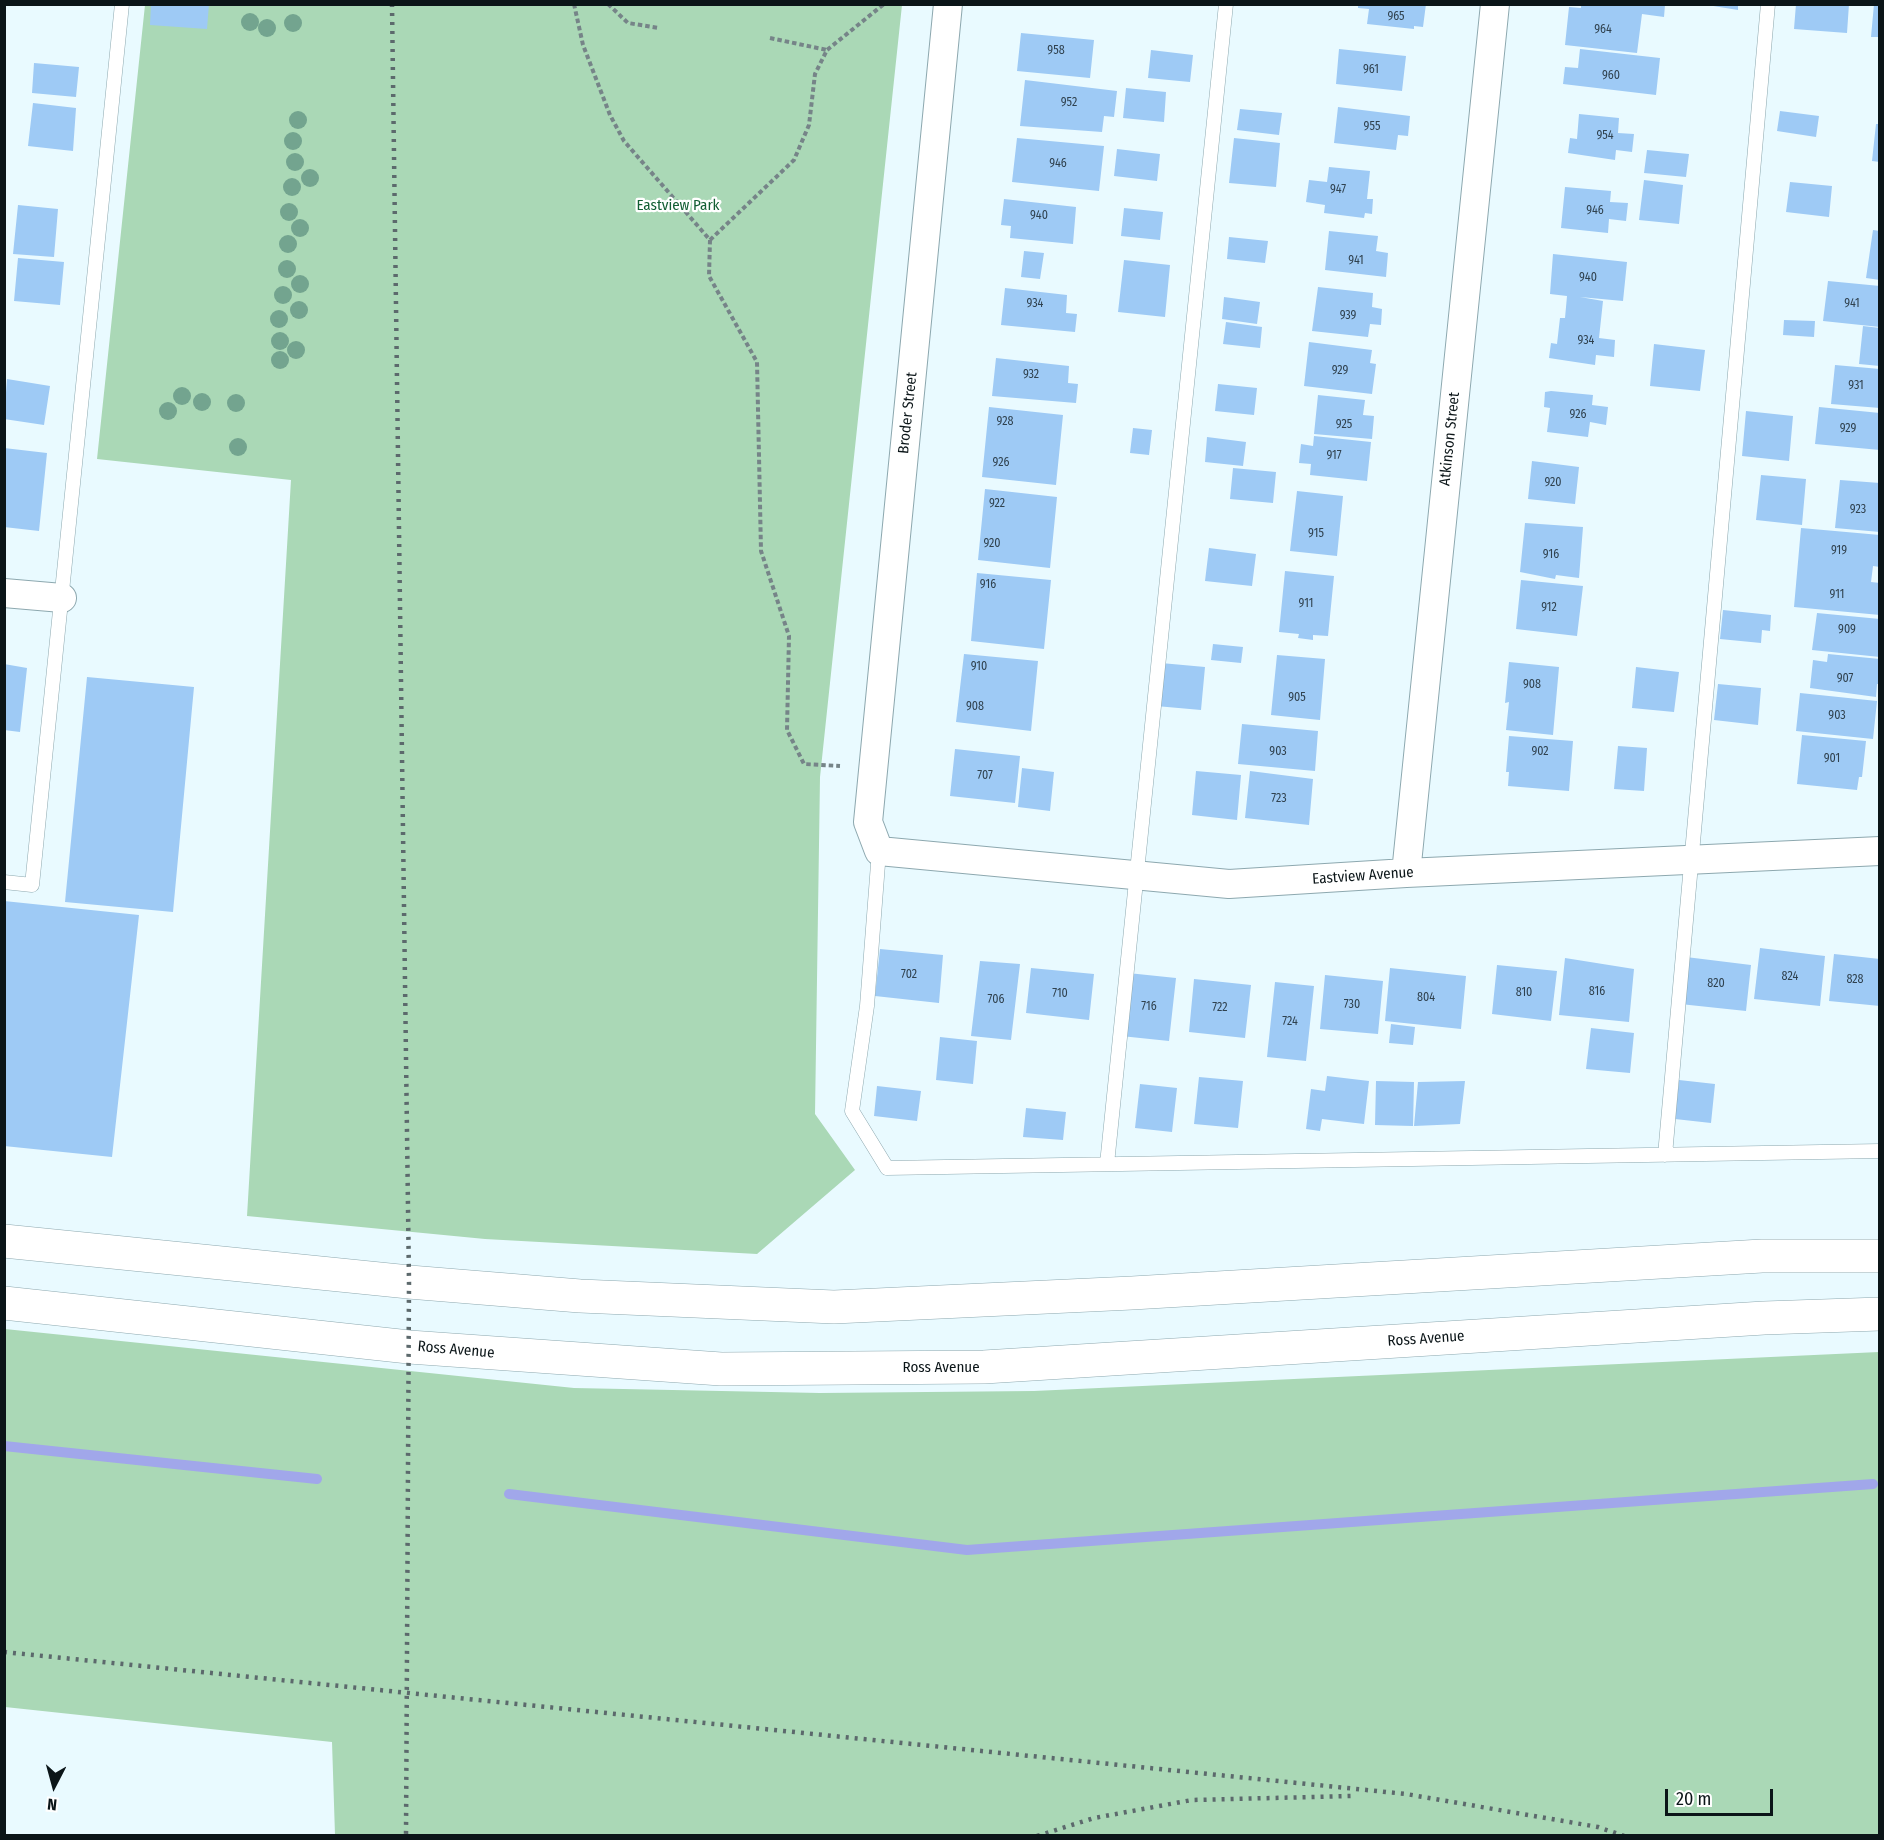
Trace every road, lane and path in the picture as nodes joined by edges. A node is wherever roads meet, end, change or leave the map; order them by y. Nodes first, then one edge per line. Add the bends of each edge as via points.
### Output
1 (122, 4) edge
2 (574, 4) edge
3 (608, 4) edge
4 (884, 4) edge
5 (948, 4) edge
6 (1226, 4) edge
7 (1495, 4) edge
8 (1768, 4) edge
9 (659, 28) dead end
10 (770, 38) dead end
11 (827, 50) junction
12 (710, 240) junction
13 (4, 592) edge
14 (62, 598) junction
15 (874, 767) junction
16 (1880, 850) edge
17 (879, 851) junction
18 (1691, 860) junction
19 (1406, 873) junction
20 (1136, 875) junction
21 (4, 882) edge
22 (1880, 1151) edge
23 (1665, 1155) junction
24 (1107, 1164) junction
25 (4, 1241) edge
26 (1880, 1256) edge
27 (4, 1303) edge
28 (1880, 1314) edge

1 - 14 lane
2 - 12 path via 583,45 624,141
3 - 9 path via 628,22
4 - 11 path
5 - 15 street, Broder Street
6 - 20 lane
7 - 19 street, Atkinson Street
8 - 18 lane
10 - 11 path
11 - 12 path via 815,74 809,125 794,160
12 - 15 path via 709,276 757,362 761,550 789,636 787,730 804,764
13 - 14 street
14 - 21 lane via 32,885
15 - 17 street, Broder Street via 868,822
16 - 18 street, Eastview Avenue
17 - 20 street, Eastview Avenue
17 - 24 lane via 867,1006 852,1111 887,1168
18 - 19 street, Eastview Avenue
18 - 23 lane
19 - 20 street, Eastview Avenue via 1229,884
20 - 24 lane
22 - 23 lane
23 - 24 lane
25 - 26 main road via 580,1296 834,1307 1762,1256
27 - 28 main road, Ross Avenue via 409,1347 721,1369 984,1367

